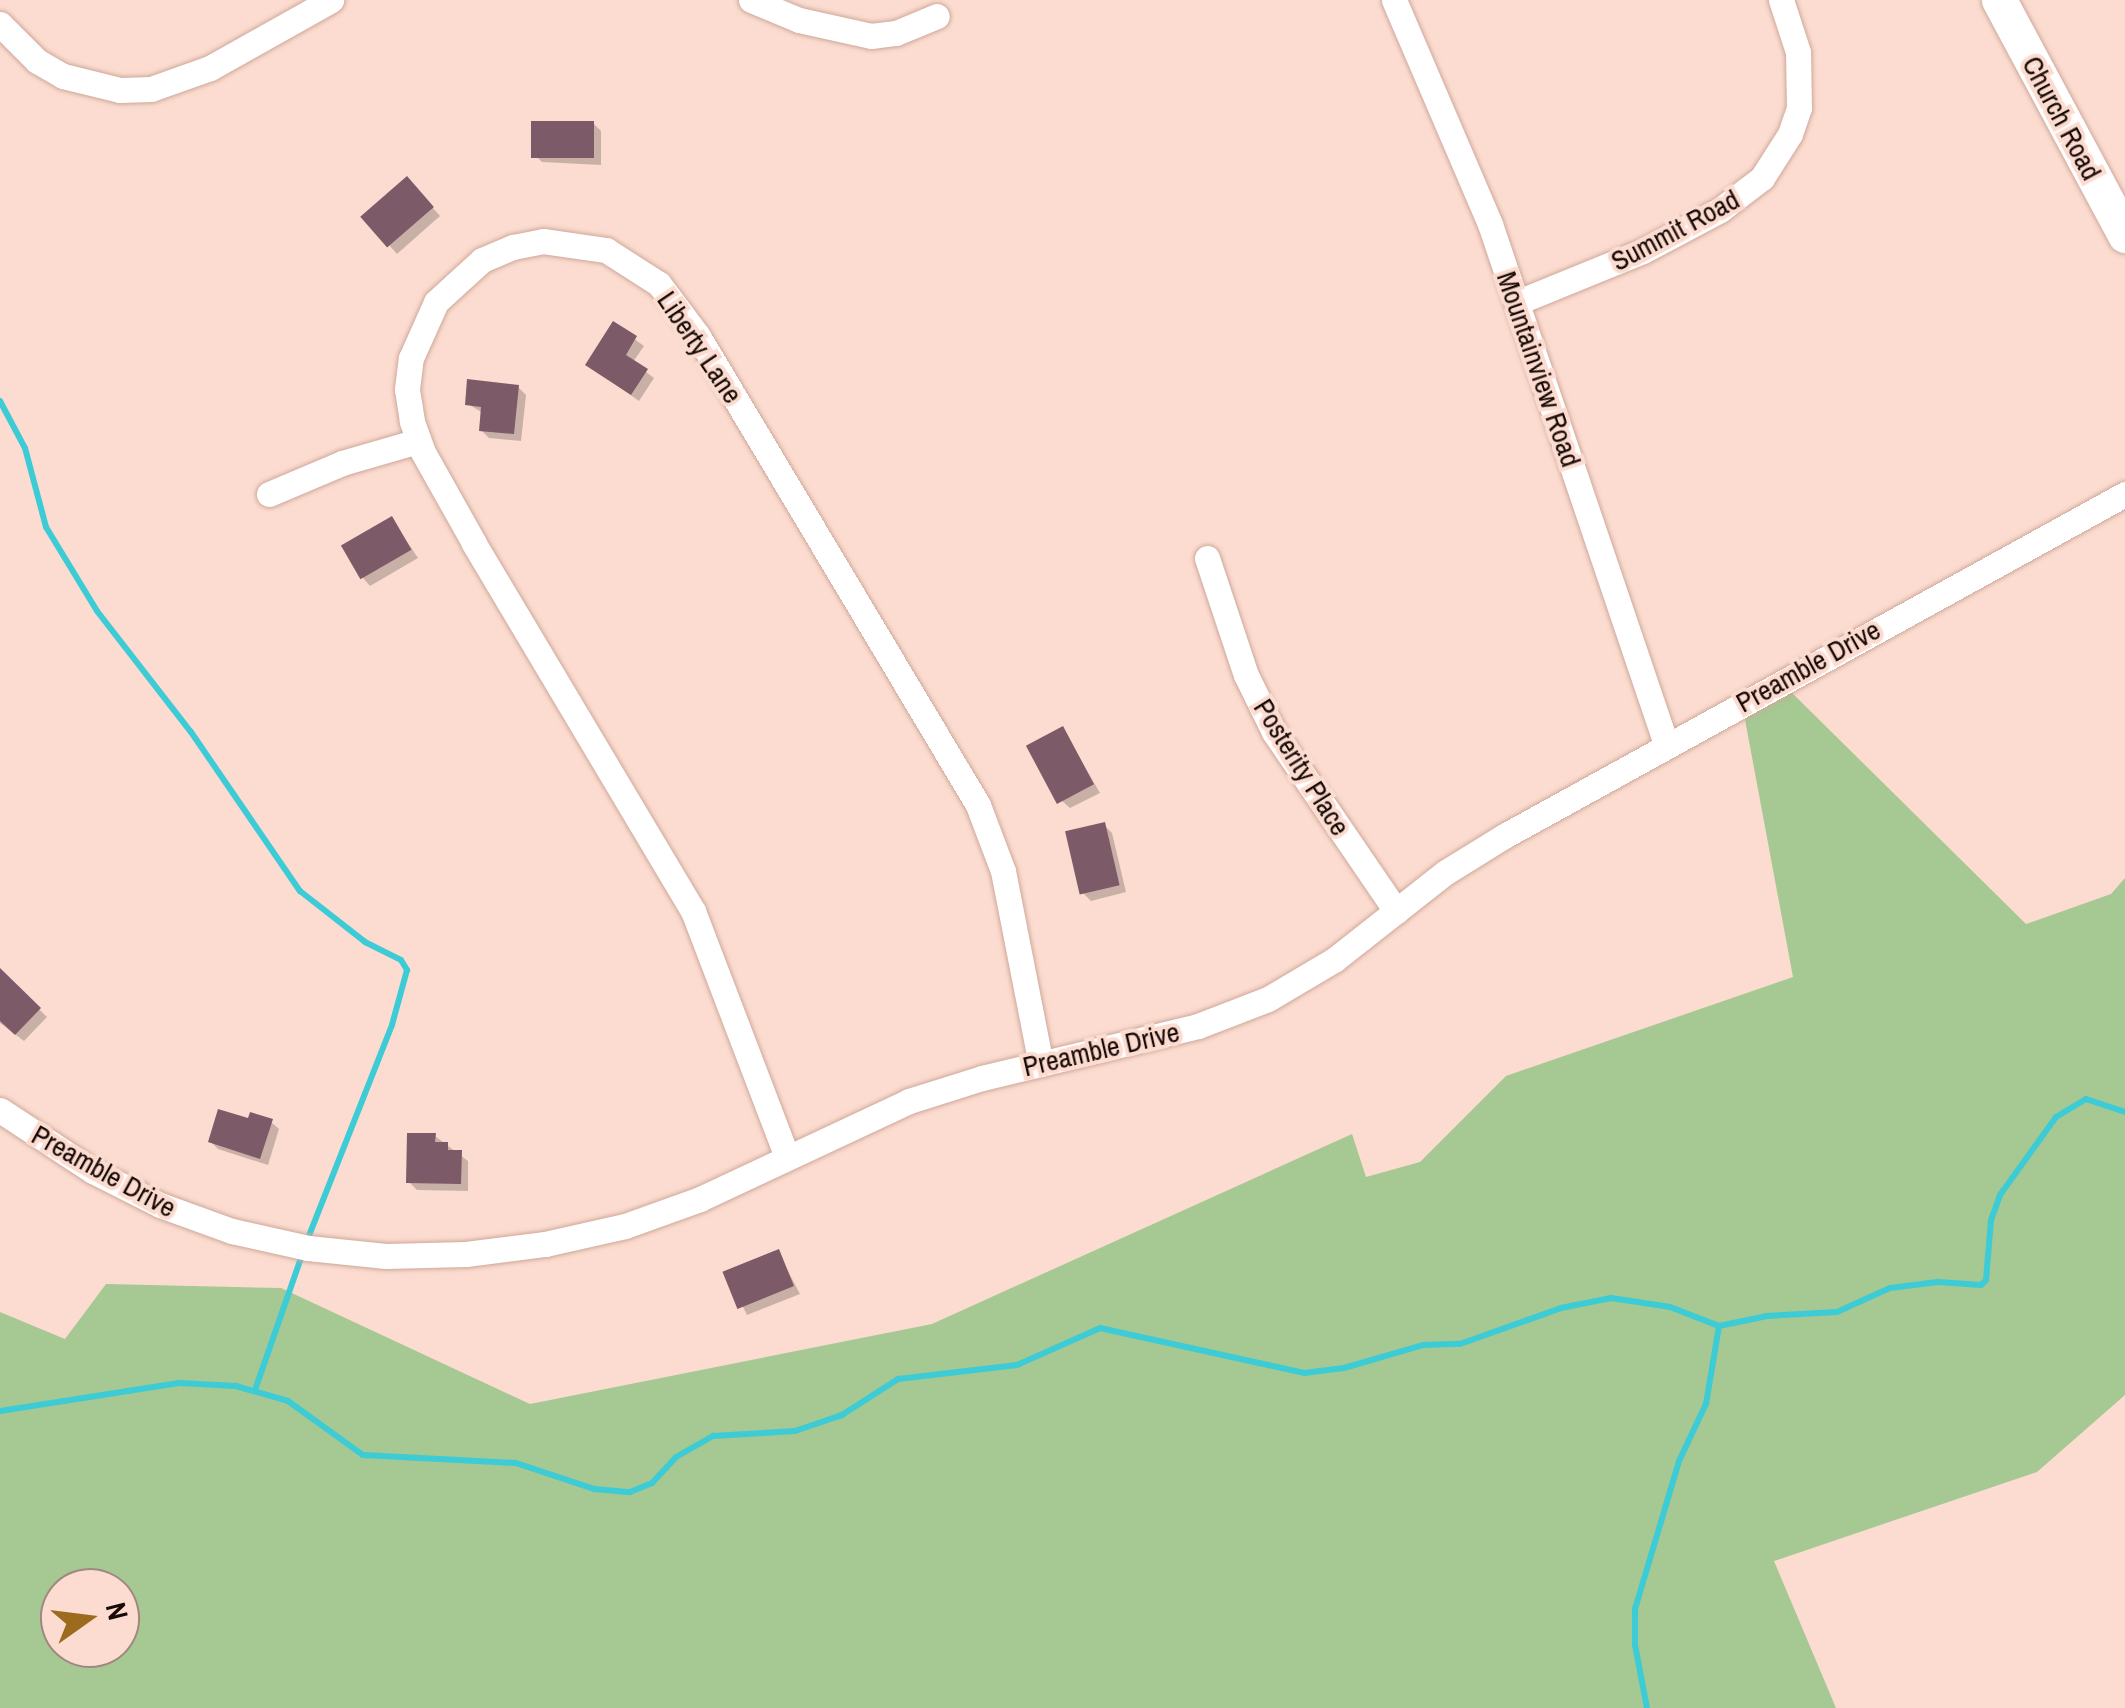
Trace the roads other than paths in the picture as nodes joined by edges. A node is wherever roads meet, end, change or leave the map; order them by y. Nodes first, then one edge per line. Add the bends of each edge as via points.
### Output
1 (331, 0) edge
2 (752, 0) edge
3 (1394, 0) edge
4 (1781, 0) edge
5 (2000, 0) edge
6 (937, 16) dead end
7 (0, 24) edge
8 (2125, 235) edge
9 (1518, 302) junction
10 (418, 441) junction
11 (269, 494) dead end
12 (2125, 494) edge
13 (1207, 558) dead end
14 (1666, 744) junction
15 (1396, 911) junction
16 (1041, 1064) junction
17 (0, 1110) edge
18 (787, 1157) junction

1 - 7 street via 210,68 152,89 120,90 62,76
2 - 6 street via 799,20 872,36
3 - 9 street, Mountainview Road
4 - 9 street, Summit Road via 1798,52 1798,108 1762,178 1643,252
5 - 8 main road, Church Road
9 - 14 street, Mountainview Road
10 - 11 street
10 - 16 street, Liberty Lane via 407,389 421,329 436,302 482,260 543,241 575,243 620,257 659,284 698,336 978,804 1003,871
10 - 18 street, Liberty Lane via 693,911
12 - 14 street, Preamble Drive
13 - 15 street, Posterity Place via 1246,675 1274,732
14 - 15 street, Preamble Drive via 1476,852
15 - 16 street, Preamble Drive via 1300,981 1232,1014
16 - 18 street, Preamble Drive via 909,1101
17 - 18 street, Preamble Drive via 109,1180 195,1219 308,1248 386,1256 466,1254 586,1236 700,1200

